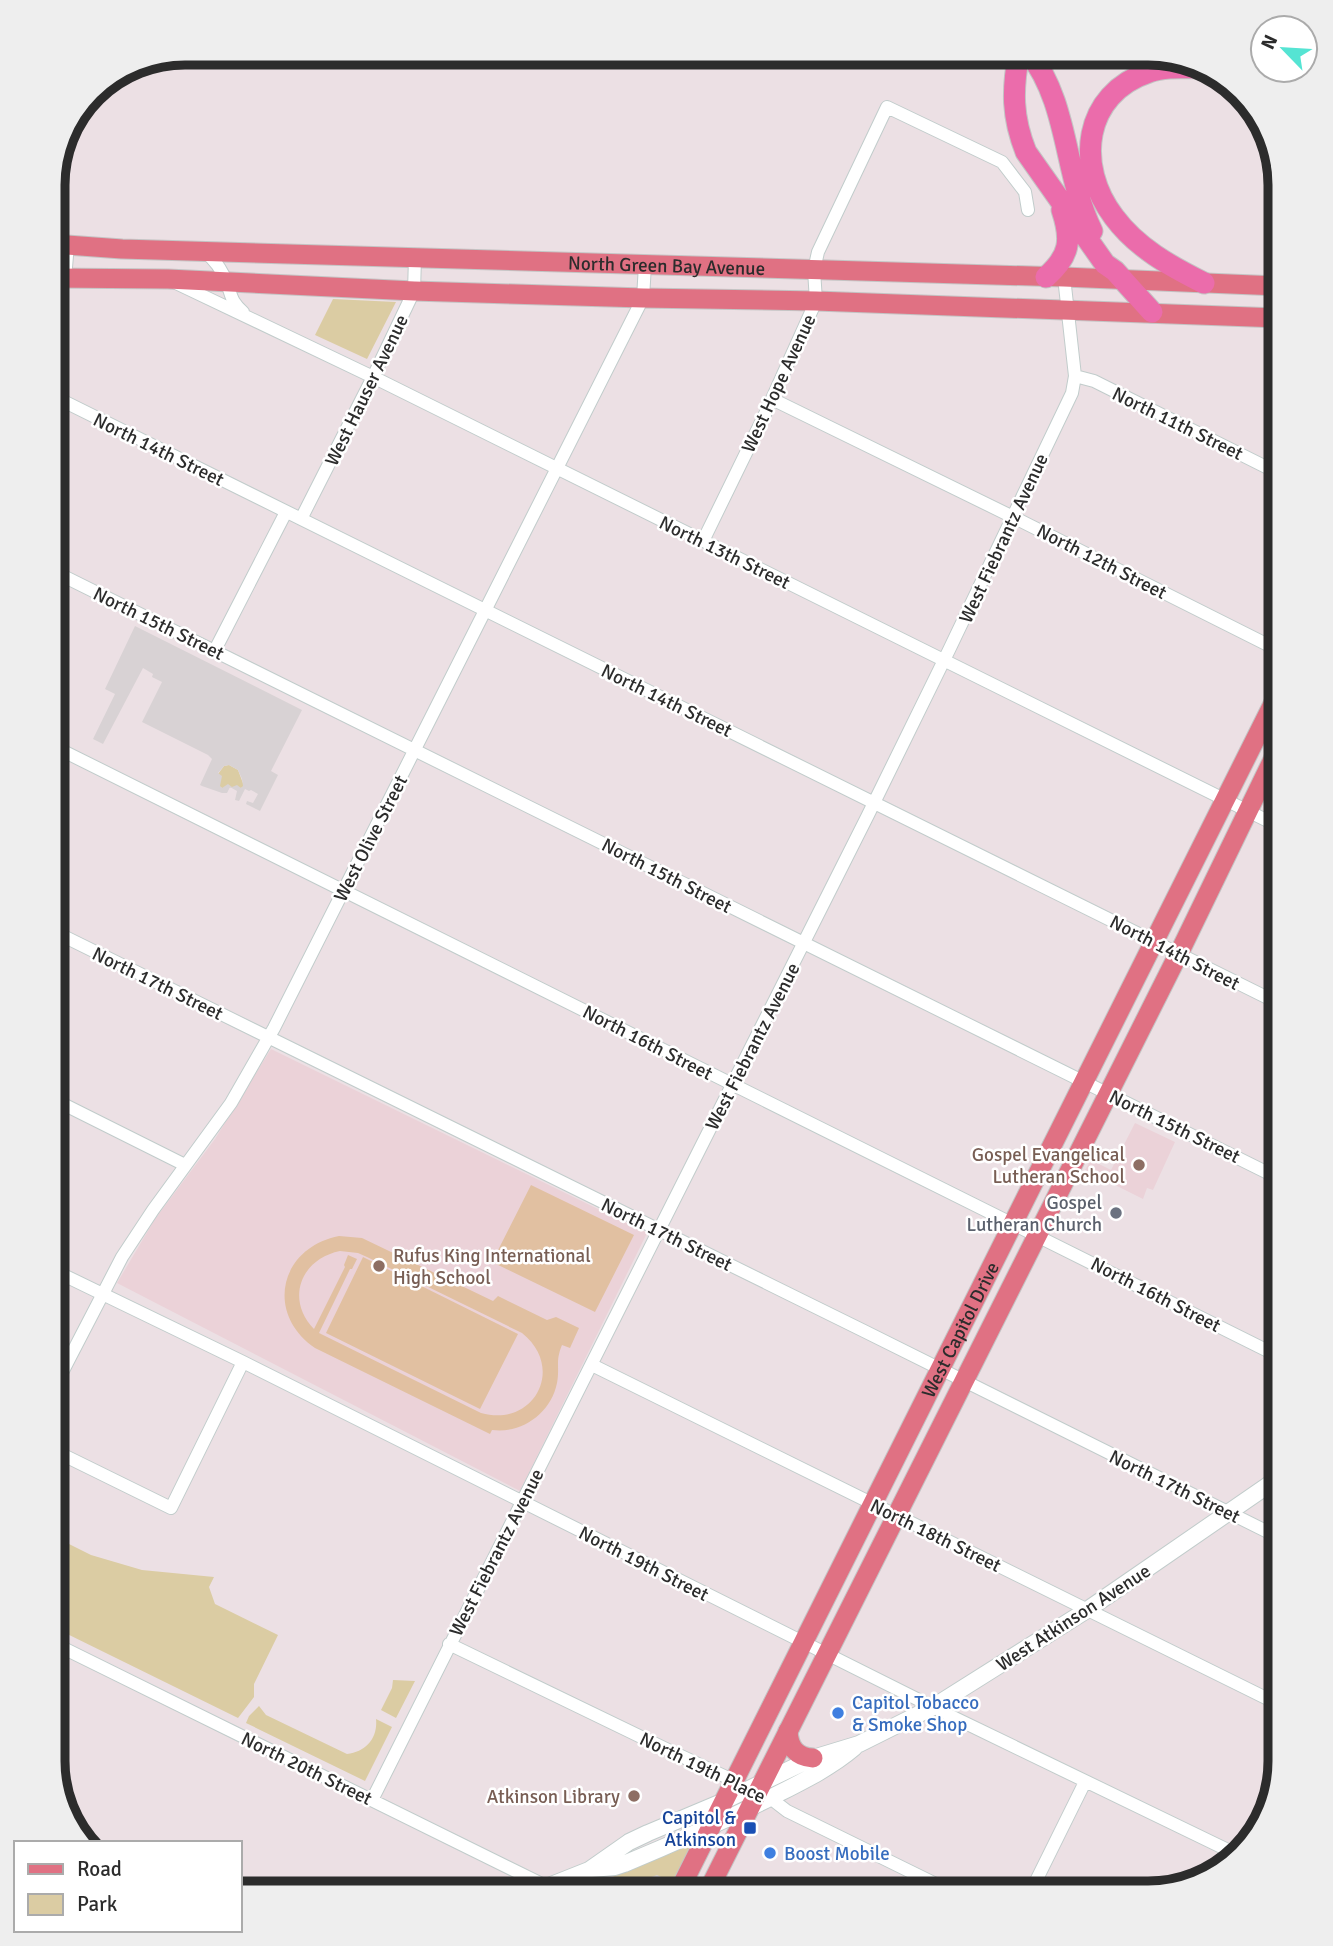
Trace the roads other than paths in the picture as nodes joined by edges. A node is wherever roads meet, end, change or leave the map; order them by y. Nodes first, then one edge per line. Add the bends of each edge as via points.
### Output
1 (1017, 65) edge
2 (1037, 65) edge
3 (1175, 68) edge
4 (1058, 198) junction
5 (1028, 210) dead end
6 (65, 244) edge
7 (205, 251) junction
8 (415, 258) junction
9 (645, 265) junction
10 (814, 270) junction
11 (1119, 276) junction
12 (1055, 277) junction
13 (65, 279) edge
14 (168, 279) junction
15 (227, 282) junction
16 (1204, 283) junction
17 (1268, 286) edge
18 (414, 290) junction
19 (643, 298) junction
20 (816, 301) junction
21 (1067, 311) junction
22 (1152, 312) junction
23 (1268, 317) edge
24 (251, 318) junction
25 (1075, 376) junction
26 (373, 377) junction
27 (772, 399) junction
28 (65, 402) edge
29 (557, 468) junction
30 (1268, 468) edge
31 (286, 512) junction
32 (1013, 517) junction
33 (301, 519) junction
34 (703, 541) junction
35 (65, 577) edge
36 (484, 610) junction
37 (1268, 645) edge
38 (215, 650) junction
39 (944, 661) junction
40 (1268, 714) edge
41 (415, 749) junction
42 (65, 752) edge
43 (1268, 770) edge
44 (1226, 799) junction
45 (874, 803) junction
46 (1248, 811) junction
47 (1268, 821) edge
48 (343, 890) junction
49 (65, 937) edge
50 (803, 943) junction
51 (1155, 943) junction
52 (1178, 954) junction
53 (1268, 998) edge
54 (269, 1038) junction
55 (1085, 1082) junction
56 (733, 1084) junction
57 (1108, 1093) junction
58 (65, 1105) edge
59 (185, 1165) junction
60 (1268, 1173) edge
61 (1013, 1223) junction
62 (659, 1231) junction
63 (1037, 1234) junction
64 (65, 1276) edge
65 (102, 1294) junction
66 (1268, 1351) edge
67 (243, 1362) junction
68 (65, 1365) edge
69 (592, 1365) junction
70 (940, 1369) junction
71 (964, 1380) junction
72 (65, 1456) edge
73 (1268, 1485) edge
74 (522, 1502) junction
75 (873, 1504) junction
76 (1229, 1512) junction
77 (896, 1516) junction
78 (1268, 1532) edge
79 (1087, 1610) junction
80 (803, 1642) junction
81 (449, 1644) junction
82 (65, 1649) edge
83 (826, 1654) junction
84 (1268, 1698) edge
85 (933, 1707) junction
86 (788, 1731) junction
87 (859, 1744) junction
88 (813, 1758) junction
89 (1085, 1782) junction
90 (755, 1791) junction
91 (372, 1800) junction
92 (724, 1801) junction
93 (712, 1826) junction
94 (1228, 1850) edge
95 (589, 1870) junction
96 (535, 1881) edge
97 (569, 1881) edge
98 (684, 1881) edge
99 (713, 1881) edge
100 (928, 1881) edge
101 (1036, 1881) edge

1 - 4 highway via 1013,89 1019,134
2 - 11 highway via 1052,92 1085,217
3 - 16 highway via 1149,71 1111,94 1090,138 1090,158 1102,198 1123,229 1153,255
4 - 11 highway via 1105,264
4 - 12 highway via 1068,233
5 - 10 street, West Hope Avenue via 1025,192 1002,162 887,107 818,252
6 - 7 main road, North Green Bay Avenue
7 - 8 main road, North Green Bay Avenue
7 - 15 street
8 - 9 main road, North Green Bay Avenue
8 - 18 street, West Hauser Avenue
9 - 10 main road, North Green Bay Avenue
9 - 19 street, West Olive Street
10 - 12 main road, North Green Bay Avenue
10 - 20 street, West Hope Avenue
11 - 12 main road, North Green Bay Avenue
11 - 16 main road, North Green Bay Avenue
11 - 22 highway
12 - 21 street, West Fiebrantz Avenue
13 - 14 main road, North Green Bay Avenue
14 - 15 main road, North Green Bay Avenue
14 - 24 street, North 13th Street
15 - 18 main road, North Green Bay Avenue
15 - 24 street via 234,305
16 - 17 main road, North Green Bay Avenue
18 - 19 main road, North Green Bay Avenue
18 - 26 street, West Hauser Avenue
19 - 20 main road, North Green Bay Avenue
19 - 29 street, West Olive Street
20 - 21 main road, North Green Bay Avenue
20 - 27 street, West Hope Avenue
21 - 22 main road, North Green Bay Avenue
21 - 25 street, West Fiebrantz Avenue
22 - 23 main road, North Green Bay Avenue
24 - 26 street, North 13th Street
25 - 30 street, North 11th Street
25 - 32 street, West Fiebrantz Avenue via 1072,393
26 - 29 street, North 13th Street
26 - 33 street, West Hauser Avenue
27 - 32 street, North 12th Street
27 - 34 street, West Hope Avenue
28 - 31 street, North 14th Street
29 - 34 street, North 13th Street
29 - 36 street, West Olive Street
31 - 33 street, North 14th Street
31 - 38 street
32 - 37 street, North 12th Street
32 - 39 street, West Fiebrantz Avenue
33 - 36 street, North 14th Street
34 - 39 street, North 13th Street
35 - 38 street, North 15th Street
36 - 41 street, West Olive Street
36 - 45 street, North 14th Street
38 - 41 street, North 15th Street
39 - 44 street, North 13th Street
39 - 45 street, West Fiebrantz Avenue
40 - 44 main road, West Capitol Drive
41 - 48 street, West Olive Street
41 - 50 street, North 15th Street
42 - 48 street, North 16th Street
43 - 46 main road, West Capitol Drive
44 - 46 street, North 13th Street
44 - 51 main road, West Capitol Drive
45 - 50 street, West Fiebrantz Avenue
45 - 51 street, North 14th Street
46 - 47 street, North 13th Street
46 - 52 main road, West Capitol Drive
48 - 54 street, West Olive Street
48 - 56 street, North 16th Street
49 - 54 street, North 17th Street
50 - 55 street, North 15th Street
50 - 56 street, West Fiebrantz Avenue
51 - 52 street, North 14th Street
51 - 55 main road, West Capitol Drive
52 - 53 street, North 14th Street
52 - 57 main road, West Capitol Drive
54 - 59 street, West Olive Street via 231,1103
54 - 62 street, North 17th Street
55 - 57 street, North 15th Street
55 - 61 main road, West Capitol Drive
56 - 61 street, North 16th Street
56 - 62 street, West Fiebrantz Avenue
57 - 60 street, North 15th Street
57 - 63 main road, West Capitol Drive
58 - 59 street
59 - 65 street, West Olive Street
61 - 63 street, North 16th Street
61 - 70 main road, West Capitol Drive
62 - 69 street, West Fiebrantz Avenue
62 - 70 street, North 17th Street
63 - 66 street, North 16th Street
63 - 71 main road, West Capitol Drive
64 - 65 street, North 19th Street
65 - 67 street, North 19th Street
65 - 68 street, West Olive Street
67 - 72 street via 171,1508
67 - 74 street, North 19th Street
69 - 74 street, West Fiebrantz Avenue
69 - 75 street, North 18th Street
70 - 71 street, North 17th Street
70 - 75 main road, West Capitol Drive
71 - 76 street, North 17th Street
71 - 77 main road, West Capitol Drive
73 - 76 street, West Atkinson Avenue
74 - 80 street, North 19th Street
74 - 81 street, West Fiebrantz Avenue
75 - 77 street, North 18th Street
75 - 80 main road, West Capitol Drive
76 - 78 street, North 17th Street
76 - 79 street, West Atkinson Avenue
77 - 79 street, North 18th Street
77 - 83 main road, West Capitol Drive
79 - 84 street, North 18th Street
79 - 85 street, West Atkinson Avenue
80 - 83 street, North 19th Street
80 - 90 main road, West Capitol Drive
81 - 90 street, North 19th Place
81 - 91 street, West Fiebrantz Avenue
82 - 91 street, North 20th Street
83 - 85 street, North 19th Street
83 - 86 main road, West Capitol Drive
85 - 87 street, West Atkinson Avenue
85 - 89 street, North 19th Street
86 - 88 main road via 795,1751
86 - 90 main road, West Capitol Drive
87 - 88 street, West Atkinson Avenue
87 - 90 street, West Atkinson Avenue via 832,1765
88 - 90 street, West Atkinson Avenue
89 - 94 street, North 19th Street
89 - 101 street
90 - 92 main road, West Capitol Drive
90 - 93 street, West Atkinson Avenue
90 - 99 main road, West Capitol Drive
90 - 100 street, North 19th Place
91 - 96 street, North 20th Street
92 - 93 main road, West Capitol Drive
92 - 95 street, West Atkinson Avenue via 629,1842
93 - 95 street, West Atkinson Avenue via 624,1864
93 - 98 main road, West Capitol Drive
95 - 97 street, West Atkinson Avenue

